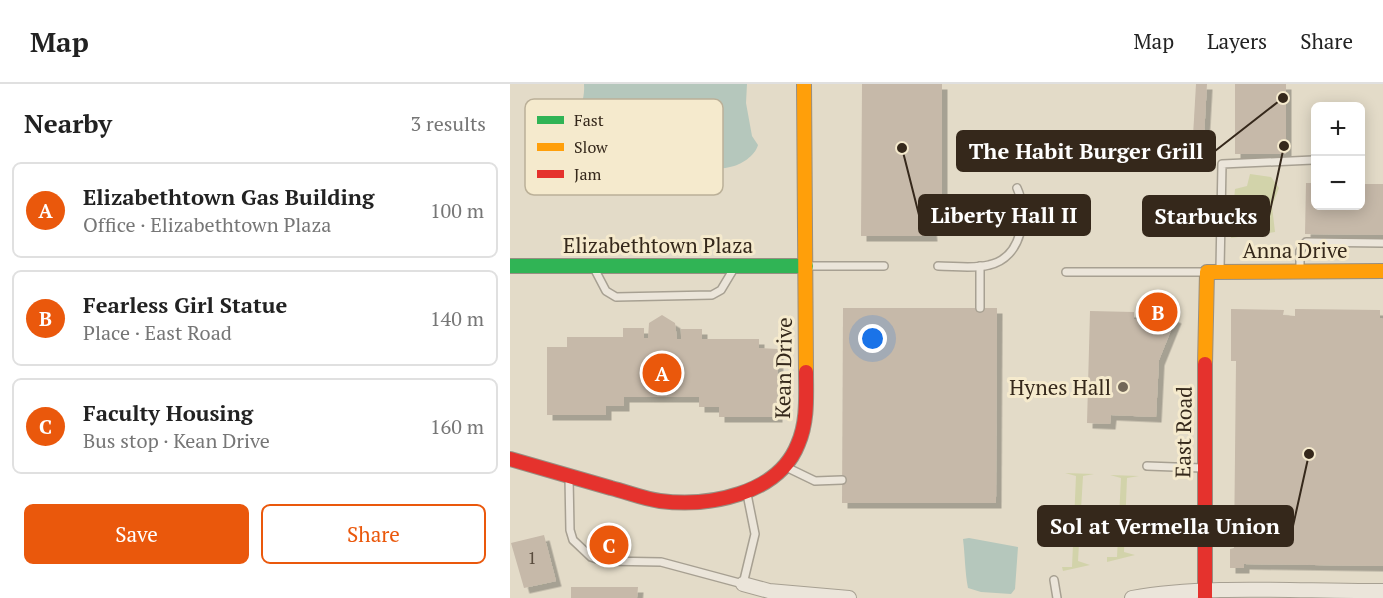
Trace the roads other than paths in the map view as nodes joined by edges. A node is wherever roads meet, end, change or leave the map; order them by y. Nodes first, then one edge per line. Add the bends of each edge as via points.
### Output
1 (804, 84) edge
2 (1311, 160) edge
3 (1017, 188) dead end
4 (1383, 243) edge
5 (593, 264) junction
6 (510, 266) edge
7 (735, 266) junction
8 (806, 266) junction
9 (884, 266) dead end
10 (938, 266) dead end
11 (980, 266) junction
12 (1300, 271) junction
13 (1383, 271) edge
14 (1066, 272) dead end
15 (1213, 272) junction
16 (980, 308) dead end
17 (510, 459) edge
18 (784, 466) junction
19 (1148, 466) dead end
20 (1203, 468) junction
21 (569, 474) junction
22 (842, 480) dead end
23 (747, 490) junction
24 (1054, 580) dead end
25 (744, 584) junction
26 (1383, 591) edge
27 (1205, 595) edge
28 (1356, 595) edge
29 (849, 598) edge
30 (1057, 598) edge
31 (1132, 598) edge

1 - 8 street, Kean Drive
2 - 15 lane via 1221,164
3 - 11 lane via 1022,205 1018,241 1004,259
4 - 12 lane via 1306,242 1300,251
5 - 6 street, Elizabethtown Plaza
5 - 7 street, Elizabethtown Plaza
5 - 7 lane via 606,291 616,297 712,295 721,290
7 - 8 street, Elizabethtown Plaza
8 - 9 lane
8 - 18 street, Kean Drive via 804,428 795,453
10 - 11 lane
11 - 16 lane
12 - 13 street, Anna Drive
12 - 15 street, Anna Drive
14 - 15 lane
15 - 20 street, East Road
17 - 21 street, Kean Drive
18 - 22 lane via 815,481
18 - 23 street, Kean Drive
19 - 20 lane
20 - 27 street, East Road
21 - 23 street, Kean Drive via 675,503 713,500
21 - 25 lane via 569,526 573,540 591,557 603,561 661,562
23 - 25 lane via 755,534
24 - 30 lane
25 - 29 street via 769,591
26 - 28 street
27 - 28 street
27 - 31 street via 1159,593

